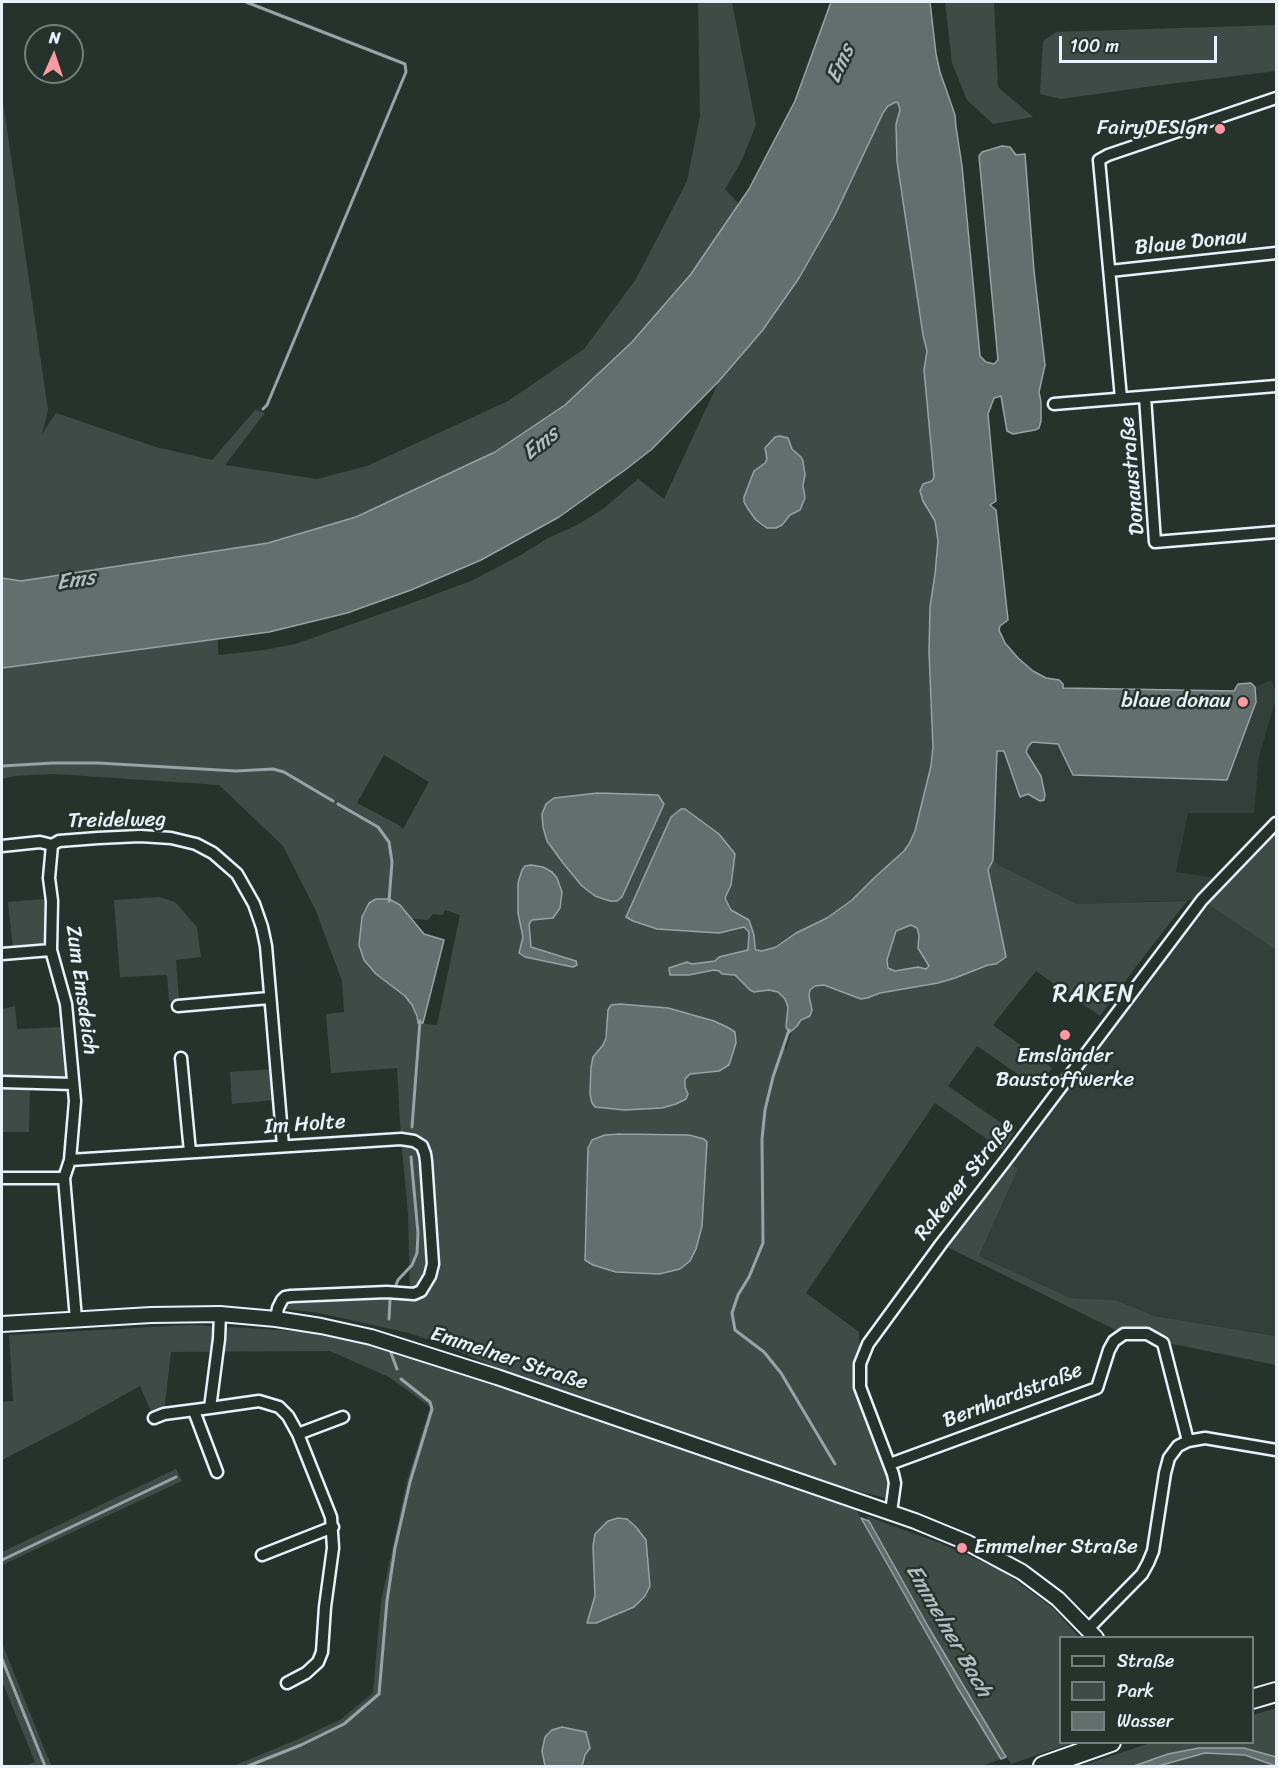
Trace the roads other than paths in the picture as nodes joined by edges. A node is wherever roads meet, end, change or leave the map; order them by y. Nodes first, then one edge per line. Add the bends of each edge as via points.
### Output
1 (1276, 98) edge
2 (1276, 253) edge
3 (1110, 271) junction
4 (1276, 386) edge
5 (1146, 397) junction
6 (1121, 398) junction
7 (1054, 404) dead end
8 (1276, 532) edge
9 (1276, 823) edge
10 (52, 845) junction
11 (2, 846) edge
12 (51, 950) junction
13 (2, 954) edge
14 (269, 998) junction
15 (178, 1006) dead end
16 (181, 1058) dead end
17 (2, 1082) edge
18 (72, 1084) junction
19 (283, 1146) junction
20 (190, 1152) junction
21 (69, 1160) junction
22 (2, 1178) edge
23 (64, 1178) junction
24 (220, 1314) junction
25 (76, 1319) junction
26 (276, 1319) junction
27 (2, 1324) edge
28 (210, 1408) junction
29 (194, 1411) junction
30 (343, 1417) dead end
31 (154, 1418) dead end
32 (298, 1434) junction
33 (1188, 1441) junction
34 (1276, 1450) edge
35 (890, 1464) junction
36 (217, 1472) dead end
37 (891, 1512) junction
38 (333, 1527) junction
39 (262, 1555) dead end
40 (1092, 1633) edge
41 (287, 1683) dead end
42 (1274, 1693) edge
43 (1254, 1698) edge
44 (1108, 1744) edge
45 (1043, 1767) edge

1 - 3 street, Blaue Donau via 1099,160
2 - 3 street, Blaue Donau
3 - 6 street, Blaue Donau
4 - 5 street, Donaustraße
5 - 6 street, Donaustraße
5 - 8 street, Donaustraße via 1155,542
6 - 7 street, Donaustraße
9 - 35 street, Rakener Straße via 1202,900 868,1344 860,1364 860,1387
10 - 11 street, Treidelweg via 40,842
10 - 12 street, Zum Emsdeich
10 - 14 street, Treidelweg via 59,841 140,836 171,838 213,853 237,874 254,904 266,946
12 - 13 street
12 - 18 street, Zum Emsdeich via 66,1004
14 - 15 street
14 - 19 street, Treidelweg
16 - 20 street
17 - 18 street
18 - 21 street, Zum Emsdeich via 75,1101
19 - 20 street, Im Holte
19 - 26 street, Im Holte via 401,1139 422,1146 433,1264 422,1291 414,1294 285,1297
20 - 21 street, Im Holte
21 - 23 street, Zum Emsdeich
22 - 23 street
23 - 25 street, Zum Emsdeich
24 - 25 street, Emmelner Straße
24 - 26 street, Emmelner Straße
24 - 28 street
25 - 27 street, Emmelner Straße
26 - 37 street, Emmelner Straße via 371,1337
28 - 29 street
28 - 32 street via 269,1403 288,1416
29 - 31 street
29 - 36 street
30 - 32 street
32 - 38 street
33 - 34 street via 1205,1438
33 - 35 street, Bernhardstraße via 1163,1343 1147,1334 1124,1334 1109,1350 1097,1388
33 - 40 street via 1169,1458 1148,1563
35 - 37 street, Rakener Straße via 895,1483
37 - 40 street, Emmelner Straße via 966,1542 1022,1572 1058,1599
38 - 39 street
38 - 41 street via 322,1652 306,1673
42 - 43 main road
44 - 45 main road

